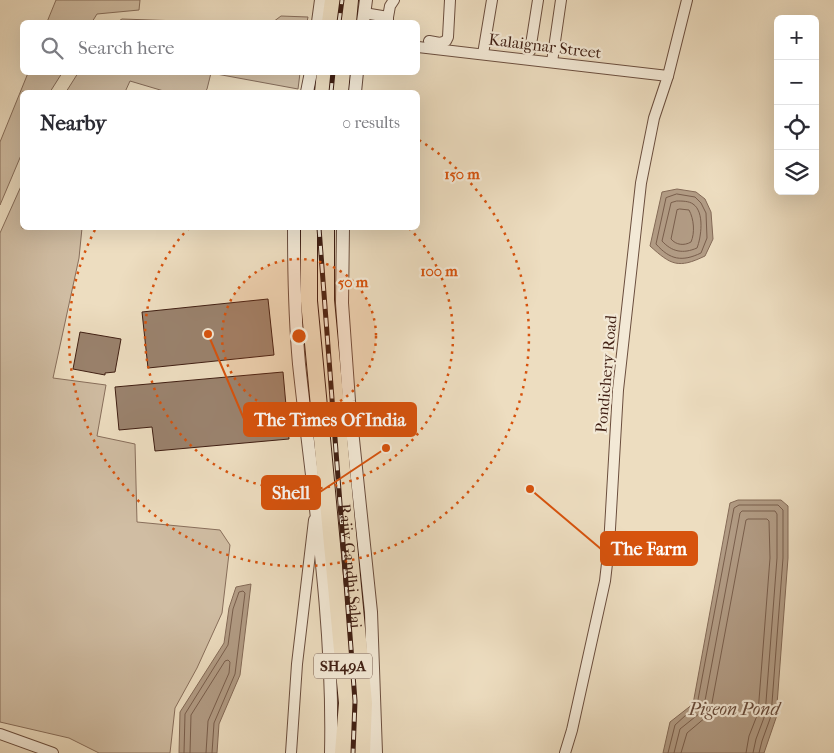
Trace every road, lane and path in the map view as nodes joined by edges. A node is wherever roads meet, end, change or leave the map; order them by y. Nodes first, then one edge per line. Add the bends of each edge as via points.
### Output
1 (321, 0) edge
2 (333, 0) edge
3 (350, 0) edge
4 (394, 0) edge
5 (450, 0) edge
6 (492, 0) edge
7 (538, 0) edge
8 (561, 0) edge
9 (686, 0) edge
10 (364, 12) edge
11 (318, 20) edge
12 (330, 20) edge
13 (348, 20) edge
14 (388, 20) edge
15 (420, 40) edge
16 (420, 47) edge
17 (530, 51) dead end
18 (483, 54) junction
19 (552, 62) junction
20 (310, 75) edge
21 (325, 75) edge
22 (342, 75) edge
23 (357, 75) edge
24 (668, 76) junction
25 (307, 90) edge
26 (323, 90) edge
27 (340, 90) edge
28 (355, 90) edge
29 (294, 230) edge
30 (309, 230) edge
31 (326, 230) edge
32 (343, 230) edge
33 (316, 505) junction
34 (329, 580) junction
35 (0, 734) edge
36 (52, 753) edge
37 (291, 753) edge
38 (331, 753) edge
39 (343, 753) edge
40 (362, 753) edge
41 (376, 753) edge
42 (565, 753) edge

1 - 11 street
2 - 12 main road
3 - 13 main road
4 - 14 street
5 - 15 street via 446,41
6 - 18 street
7 - 17 street
8 - 19 street
9 - 24 street, Pondichery Road
10 - 14 street
16 - 18 street, Kalaignar Street
18 - 19 street, Kalaignar Street
19 - 24 street, Kalaignar Street
20 - 25 street
21 - 26 main road
22 - 27 main road
23 - 28 street
24 - 42 street, Pondichery Road via 654,118 641,183 618,390 605,581
29 - 33 street via 299,364
30 - 34 main road, Rajiv Gandhi Salai / SH49A via 309,301
31 - 40 main road, Rajiv Gandhi Salai / SH49A via 326,300 364,703
32 - 41 street via 342,303 371,612
33 - 34 street
33 - 37 street via 297,664
34 - 38 street
34 - 39 main road, Rajiv Gandhi Salai / SH49A via 347,703
35 - 36 street

